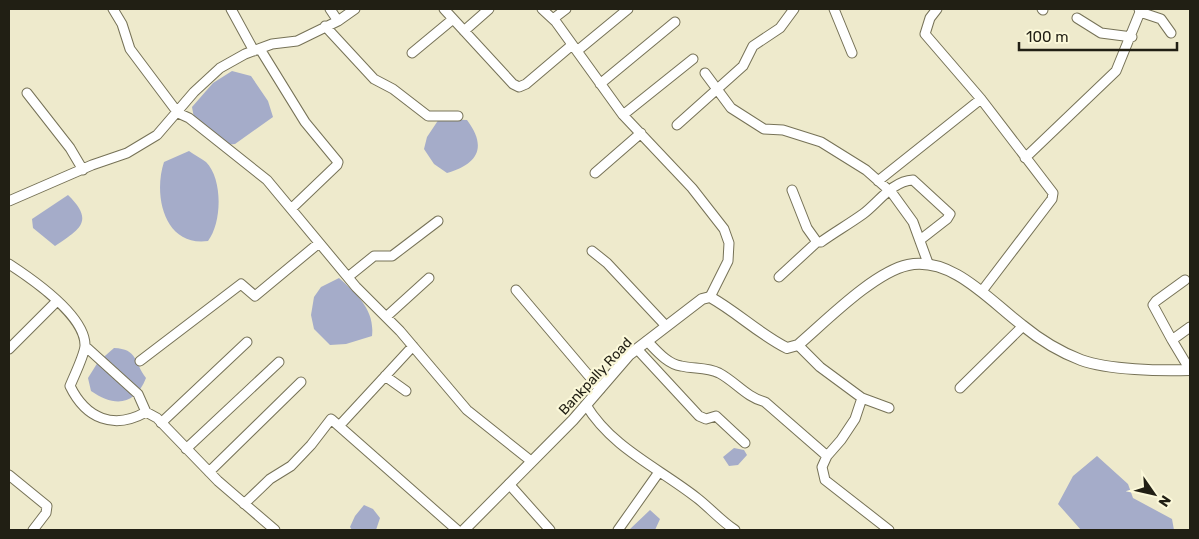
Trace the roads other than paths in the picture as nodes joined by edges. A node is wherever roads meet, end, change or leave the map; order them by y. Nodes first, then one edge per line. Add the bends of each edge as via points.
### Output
1 (113, 9) edge
2 (231, 9) edge
3 (330, 9) edge
4 (355, 9) edge
5 (444, 9) edge
6 (489, 9) edge
7 (542, 9) edge
8 (566, 9) edge
9 (628, 9) edge
10 (794, 9) edge
11 (834, 9) edge
12 (937, 9) edge
13 (1140, 11) edge
14 (453, 18) junction
15 (1077, 18) dead end
16 (553, 19) junction
17 (338, 21) junction
18 (675, 22) dead end
19 (325, 26) junction
20 (464, 31) junction
21 (1171, 33) dead end
22 (1132, 37) junction
23 (574, 48) junction
24 (257, 50) junction
25 (412, 53) dead end
26 (852, 53) dead end
27 (693, 59) dead end
28 (705, 73) dead end
29 (600, 84) junction
30 (718, 90) junction
31 (27, 93) dead end
32 (981, 99) junction
33 (178, 114) junction
34 (623, 115) junction
35 (458, 116) dead end
36 (676, 125) dead end
37 (641, 133) junction
38 (1025, 158) junction
39 (83, 170) junction
40 (595, 172) dead end
41 (878, 181) junction
42 (792, 190) dead end
43 (889, 190) junction
44 (9, 201) edge
45 (291, 209) junction
46 (438, 221) dead end
47 (920, 240) junction
48 (817, 242) junction
49 (319, 243) junction
50 (592, 251) dead end
51 (9, 264) edge
52 (928, 264) junction
53 (348, 277) junction
54 (779, 277) dead end
55 (429, 278) dead end
56 (1185, 280) dead end
57 (516, 290) dead end
58 (982, 291) junction
59 (710, 297) junction
60 (57, 301) junction
61 (386, 317) junction
62 (666, 326) junction
63 (1023, 326) junction
64 (1190, 327) edge
65 (1172, 340) junction
66 (647, 341) junction
67 (247, 342) dead end
68 (798, 345) junction
69 (85, 346) junction
70 (413, 346) junction
71 (637, 348) junction
72 (9, 349) edge
73 (140, 361) dead end
74 (279, 362) dead end
75 (1190, 370) edge
76 (385, 376) junction
77 (301, 382) dead end
78 (960, 388) dead end
79 (600, 389) junction
80 (406, 391) dead end
81 (862, 398) junction
82 (586, 405) junction
83 (889, 408) dead end
84 (146, 412) junction
85 (161, 423) junction
86 (340, 424) junction
87 (745, 443) dead end
88 (186, 449) junction
89 (827, 456) junction
90 (531, 461) junction
91 (209, 472) junction
92 (659, 472) junction
93 (9, 475) edge
94 (509, 484) junction
95 (244, 504) junction
96 (33, 530) edge
97 (275, 530) edge
98 (457, 530) edge
99 (464, 530) edge
100 (550, 530) edge
101 (618, 530) edge
102 (735, 530) edge
103 (889, 530) edge

1 - 33 street via 130,49
2 - 24 street
3 - 17 street
4 - 17 street
5 - 14 street
6 - 20 street
7 - 16 street
8 - 16 street
9 - 23 street
10 - 30 street via 780,28 753,46 743,66
11 - 26 street
12 - 32 street via 925,34
13 - 21 street via 1161,19
13 - 22 street
14 - 20 street
14 - 25 street
15 - 22 street via 1101,33
16 - 23 street
17 - 19 street
18 - 29 street
19 - 24 street via 297,40
19 - 35 street via 374,78 428,116
20 - 23 street via 512,84 519,86
22 - 38 street via 1116,71
23 - 29 street
24 - 33 street via 220,68 194,92
24 - 45 street via 305,122 338,162
27 - 34 street
28 - 30 street
29 - 34 street
30 - 36 street
30 - 41 street via 730,108 764,129 783,130 821,142
31 - 39 street
32 - 38 street
32 - 41 street
33 - 39 street via 157,135 127,153
33 - 45 street via 189,118 230,153 247,163
34 - 37 street
37 - 40 street
37 - 59 street via 692,188 724,229 729,243 728,261
38 - 58 street via 1050,188 1052,200
39 - 44 street
41 - 43 street
42 - 48 street via 807,228
43 - 47 street via 913,222
43 - 47 street via 913,180 948,210 947,219
43 - 48 street via 864,214
45 - 49 street
46 - 53 street via 392,256 374,256
47 - 52 street
48 - 54 street
49 - 53 street
49 - 73 street via 255,296 241,284
50 - 62 street
51 - 60 street
52 - 58 street via 946,270
52 - 68 street via 907,265 877,279
53 - 61 street
55 - 61 street
56 - 65 street via 1153,305
57 - 79 street
58 - 63 street
59 - 62 street, Bankpally Road via 702,299
59 - 68 street via 767,338 787,348
60 - 69 street via 68,308 79,326
60 - 72 street
61 - 70 street
62 - 66 street, Bankpally Road
63 - 75 street via 1081,360 1102,365
63 - 78 street
64 - 65 street
65 - 75 street
66 - 71 street, Bankpally Road
66 - 89 street via 679,366 720,374 753,399 765,402
67 - 85 street
68 - 81 street via 820,367
69 - 84 street via 138,394
69 - 84 street via 70,386 78,403 110,421 131,420
70 - 76 street
70 - 90 street via 467,410
71 - 79 street, Bankpally Road
71 - 87 street via 700,416 706,419 716,416
74 - 88 street
76 - 80 street
76 - 86 street
77 - 91 street
79 - 82 street, Bankpally Road
81 - 83 street
81 - 89 street via 854,419
82 - 90 street, Bankpally Road
82 - 92 street via 595,421
84 - 85 street
85 - 88 street
86 - 95 street via 330,418 291,466 270,479
86 - 98 street
88 - 91 street
89 - 103 street via 822,468 825,480
90 - 94 street, Bankpally Road
91 - 95 street
92 - 101 street
92 - 102 street
93 - 96 street via 47,506 46,513
94 - 99 street, Bankpally Road
94 - 100 street
95 - 97 street

